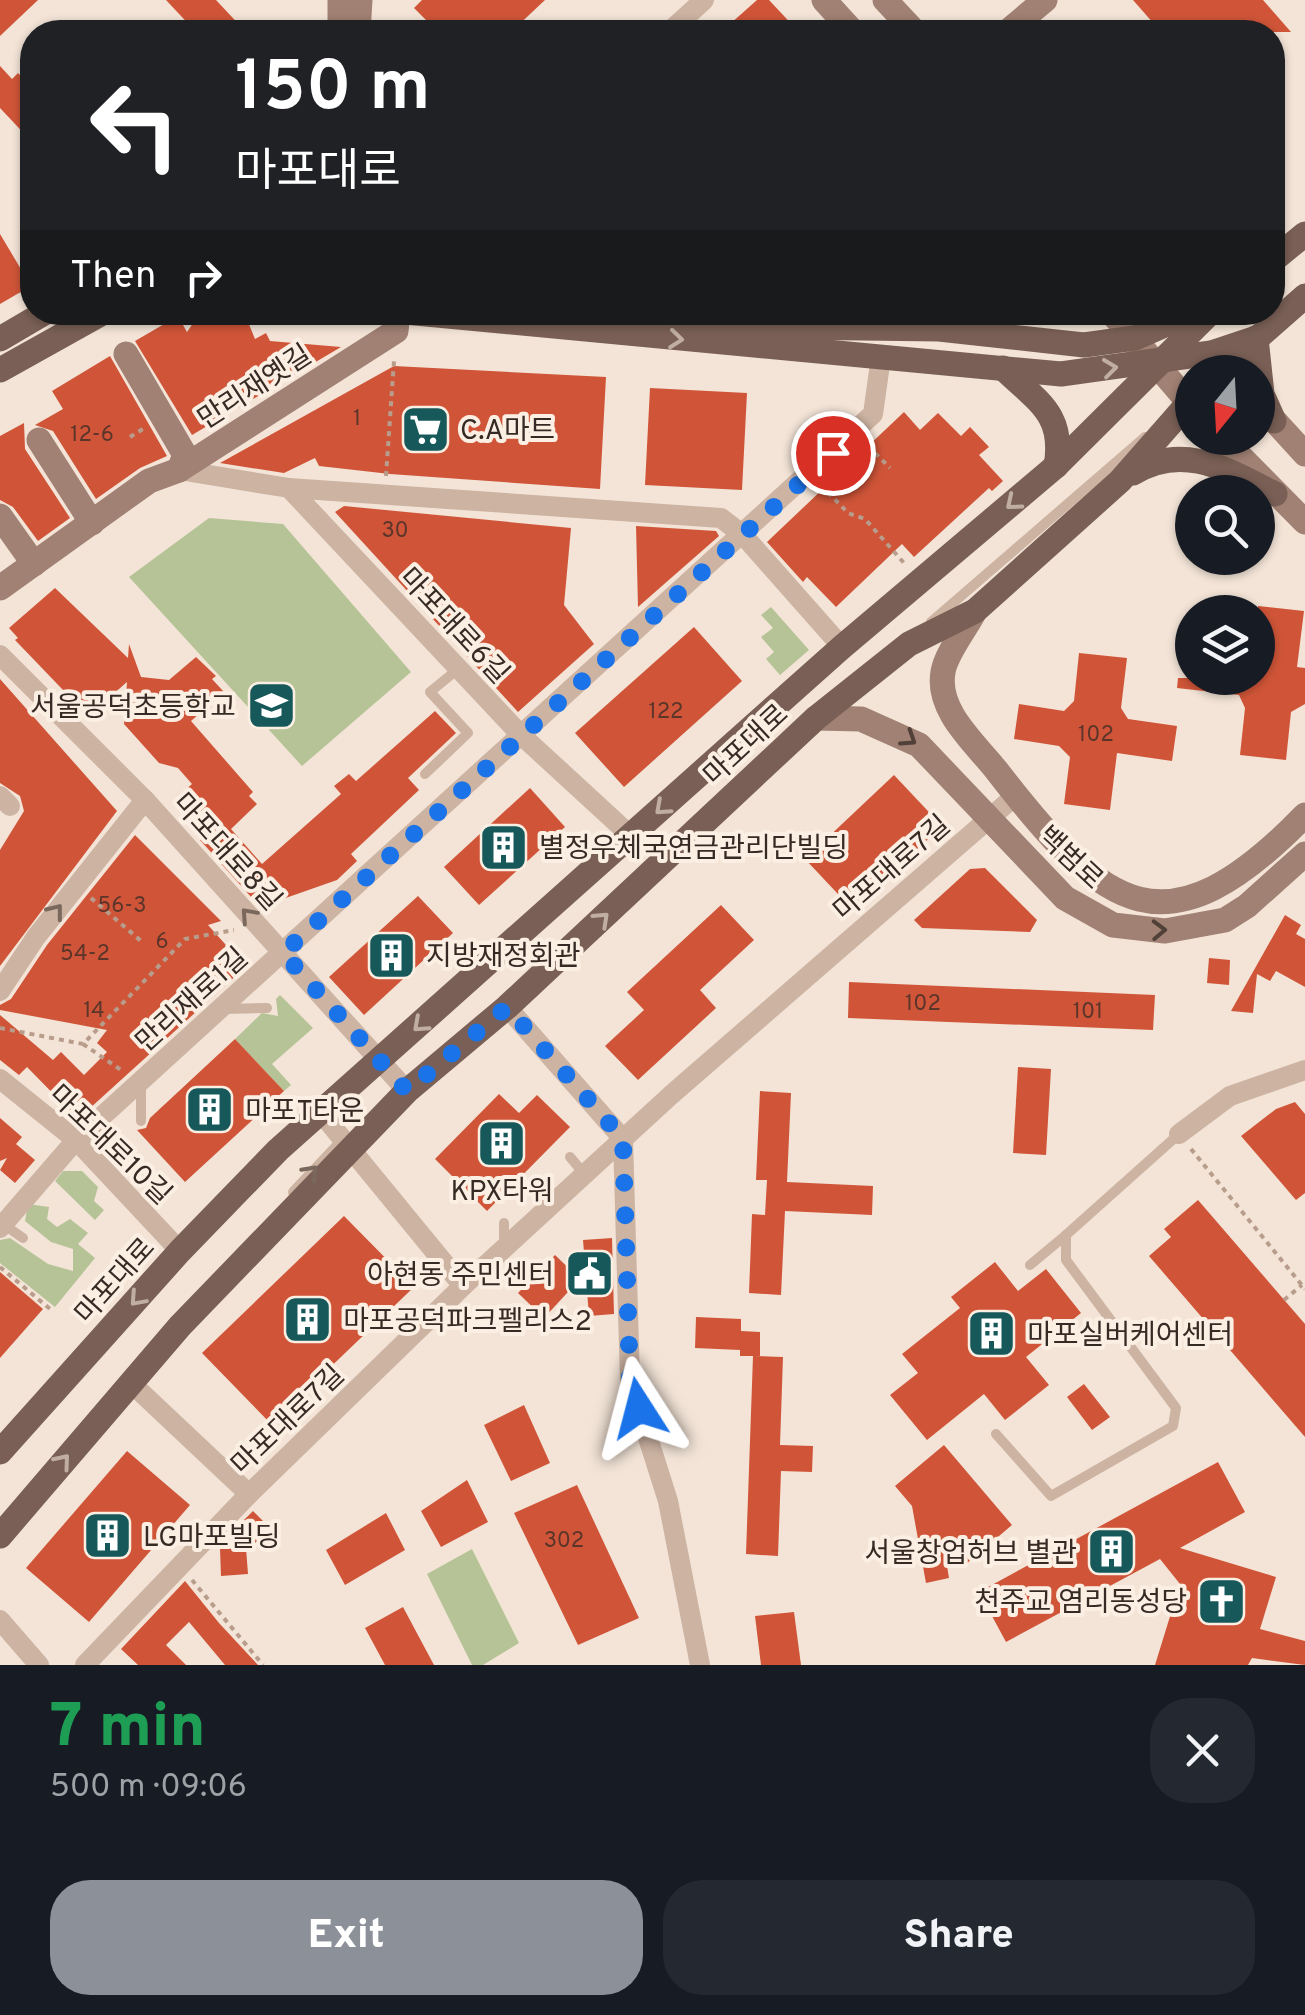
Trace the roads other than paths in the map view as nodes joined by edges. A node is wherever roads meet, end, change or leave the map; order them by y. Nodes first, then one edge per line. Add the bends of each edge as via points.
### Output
1 (704, 0) edge
2 (824, 0) edge
3 (885, 0) edge
4 (1046, 0) edge
5 (682, 20) edge
6 (842, 20) edge
7 (903, 20) edge
8 (1022, 20) edge
9 (1305, 234) edge
10 (1285, 250) edge
11 (1305, 296) edge
12 (1285, 313) edge
13 (24, 325) edge
14 (81, 325) edge
15 (391, 325) edge
16 (476, 325) edge
17 (883, 325) edge
18 (933, 325) edge
19 (1124, 325) edge
20 (1169, 325) edge
21 (1180, 325) edge
22 (1189, 325) edge
23 (1271, 325) edge
24 (939, 328) junction
25 (1136, 338) junction
26 (1256, 338) junction
27 (0, 339) edge
28 (126, 354) dead end
29 (1213, 355) edge
30 (1235, 355) edge
31 (1258, 355) edge
32 (881, 357) junction
33 (1158, 362) junction
34 (1175, 363) edge
35 (1003, 368) junction
36 (0, 370) edge
37 (1175, 383) edge
38 (1175, 414) edge
39 (1175, 420) edge
40 (1275, 422) edge
41 (38, 440) dead end
42 (1305, 454) edge
43 (1238, 455) edge
44 (1056, 466) junction
45 (179, 470) junction
46 (1236, 475) edge
47 (1257, 475) edge
48 (1120, 481) junction
49 (289, 488) junction
50 (1275, 494) edge
51 (0, 516) edge
52 (92, 522) junction
53 (1305, 522) edge
54 (743, 535) junction
55 (34, 564) junction
56 (0, 588) edge
57 (976, 611) junction
58 (909, 644) junction
59 (842, 647) junction
60 (0, 655) edge
61 (458, 669) junction
62 (816, 718) junction
63 (520, 734) junction
64 (425, 774) dead end
65 (1015, 796) junction
66 (145, 800) junction
67 (1305, 815) edge
68 (989, 819) junction
69 (630, 836) junction
70 (1305, 854) edge
71 (283, 953) junction
72 (0, 991) edge
73 (507, 1007) junction
74 (268, 1008) dead end
75 (221, 1009) junction
76 (380, 1061) junction
77 (1305, 1070) edge
78 (0, 1079) edge
79 (140, 1082) junction
80 (407, 1091) junction
81 (322, 1114) junction
82 (140, 1121) dead end
83 (1179, 1134) joint
84 (623, 1139) junction
85 (76, 1140) junction
86 (347, 1146) junction
87 (570, 1157) dead end
88 (587, 1177) junction
89 (504, 1223) dead end
90 (2, 1226) edge
91 (1066, 1235) junction
92 (23, 1238) dead end
93 (504, 1250) junction
94 (180, 1251) junction
95 (1030, 1265) dead end
96 (463, 1286) junction
97 (130, 1382) junction
98 (996, 1434) dead end
99 (0, 1452) edge
100 (250, 1494) junction
101 (0, 1536) edge
102 (0, 1620) edge
103 (39, 1665) edge
104 (85, 1665) edge
105 (700, 1665) edge

1 - 5 street
2 - 6 street
3 - 7 street
4 - 8 street
9 - 10 main road
11 - 12 main road
13 - 27 main road
14 - 36 main road
15 - 45 street, 만리재옛길
16 -> 32 main road
17 - 24 main road
18 - 24 main road
19 - 25 street
20 - 25 main road
21 - 33 main road, 마포대로
22 - 29 street
23 - 26 main road
24 - 25 main road via 1084,345
25 - 33 street
26 - 30 main road
26 - 31 main road
28 - 45 street, 만리재옛길 via 185,455
32 - 35 main road
32 - 54 street, 만리재로1길 via 873,414
33 - 34 main road
35 -> 33 main road via 1061,374
33 - 37 street
33 - 44 main road, 마포대로
35 - 44 main road via 1060,430
38 - 58 lane via 1106,466
39 - 48 main road, 마포대로
40 - 42 street
41 - 52 street
43 - 47 street
44 -> 59 main road, 마포대로
45 - 49 street
45 - 52 street, 만리재옛길 via 149,481
46 - 48 main road via 1208,461 1177,457 1153,461
48 - 57 main road, 마포대로
49 - 54 street via 721,518
49 - 61 street, 마포대로6길
50 - 53 street
51 - 55 street
52 - 55 street, 만리재옛길
54 - 59 street
54 - 63 street, 만리재로1길
55 - 56 street, 만리재옛길
57 - 58 main road, 마포대로
57 - 65 street, 백범로 via 943,672 946,698
58 - 62 main road, 마포대로
59 -> 69 main road, 마포대로
60 - 66 street, 마포대로8길
61 - 63 street, 마포대로6길
61 - 64 lane via 430,692 468,733
62 -> 68 street, 백범로 via 861,719 919,744
73 -> 62 main road, 마포대로
63 - 69 street, 마포대로6길
63 - 71 street, 만리재로1길
65 - 67 street, 백범로 via 1085,871 1130,898 1154,902 1204,895 1230,883
65 - 68 street, 마포대로7길
71 -> 66 street, 마포대로8길
72 -> 66 street
68 -> 70 street, 백범로 via 1088,915 1138,930 1225,920
68 - 84 street, 마포대로7길
69 -> 76 main road, 마포대로
71 - 75 street, 만리재로1길
71 - 76 street, 마포대로8길
73 - 80 main road, 마포대로
73 - 84 street
74 - 75 lane
75 - 79 street, 만리재로1길
76 - 80 street, 마포대로8길
76 - 81 main road, 마포대로
77 - 83 street via 1230,1096
78 - 85 street, 마포대로10길
79 - 82 lane
79 - 85 street, 만리재로1길
80 - 86 main road, 마포대로
81 - 86 street
81 - 94 main road, 마포대로
83 - 91 lane
84 - 88 street, 마포대로7길
84 - 105 street via 630,1381 675,1530
85 - 90 street, 만리재로1길
85 - 94 street, 마포대로10길
86 - 96 street
97 -> 86 main road, 마포대로
87 - 88 lane
88 - 93 street, 마포대로7길
89 - 93 lane
90 - 92 lane
91 - 95 lane
91 - 98 lane via 1066,1260 1176,1408 1173,1426 1051,1496
93 - 96 street, 마포대로7길
94 -> 99 main road, 마포대로
96 - 100 street, 마포대로7길
97 - 100 street
101 -> 97 main road, 마포대로
100 - 104 street, 마포대로7길
102 - 103 street

